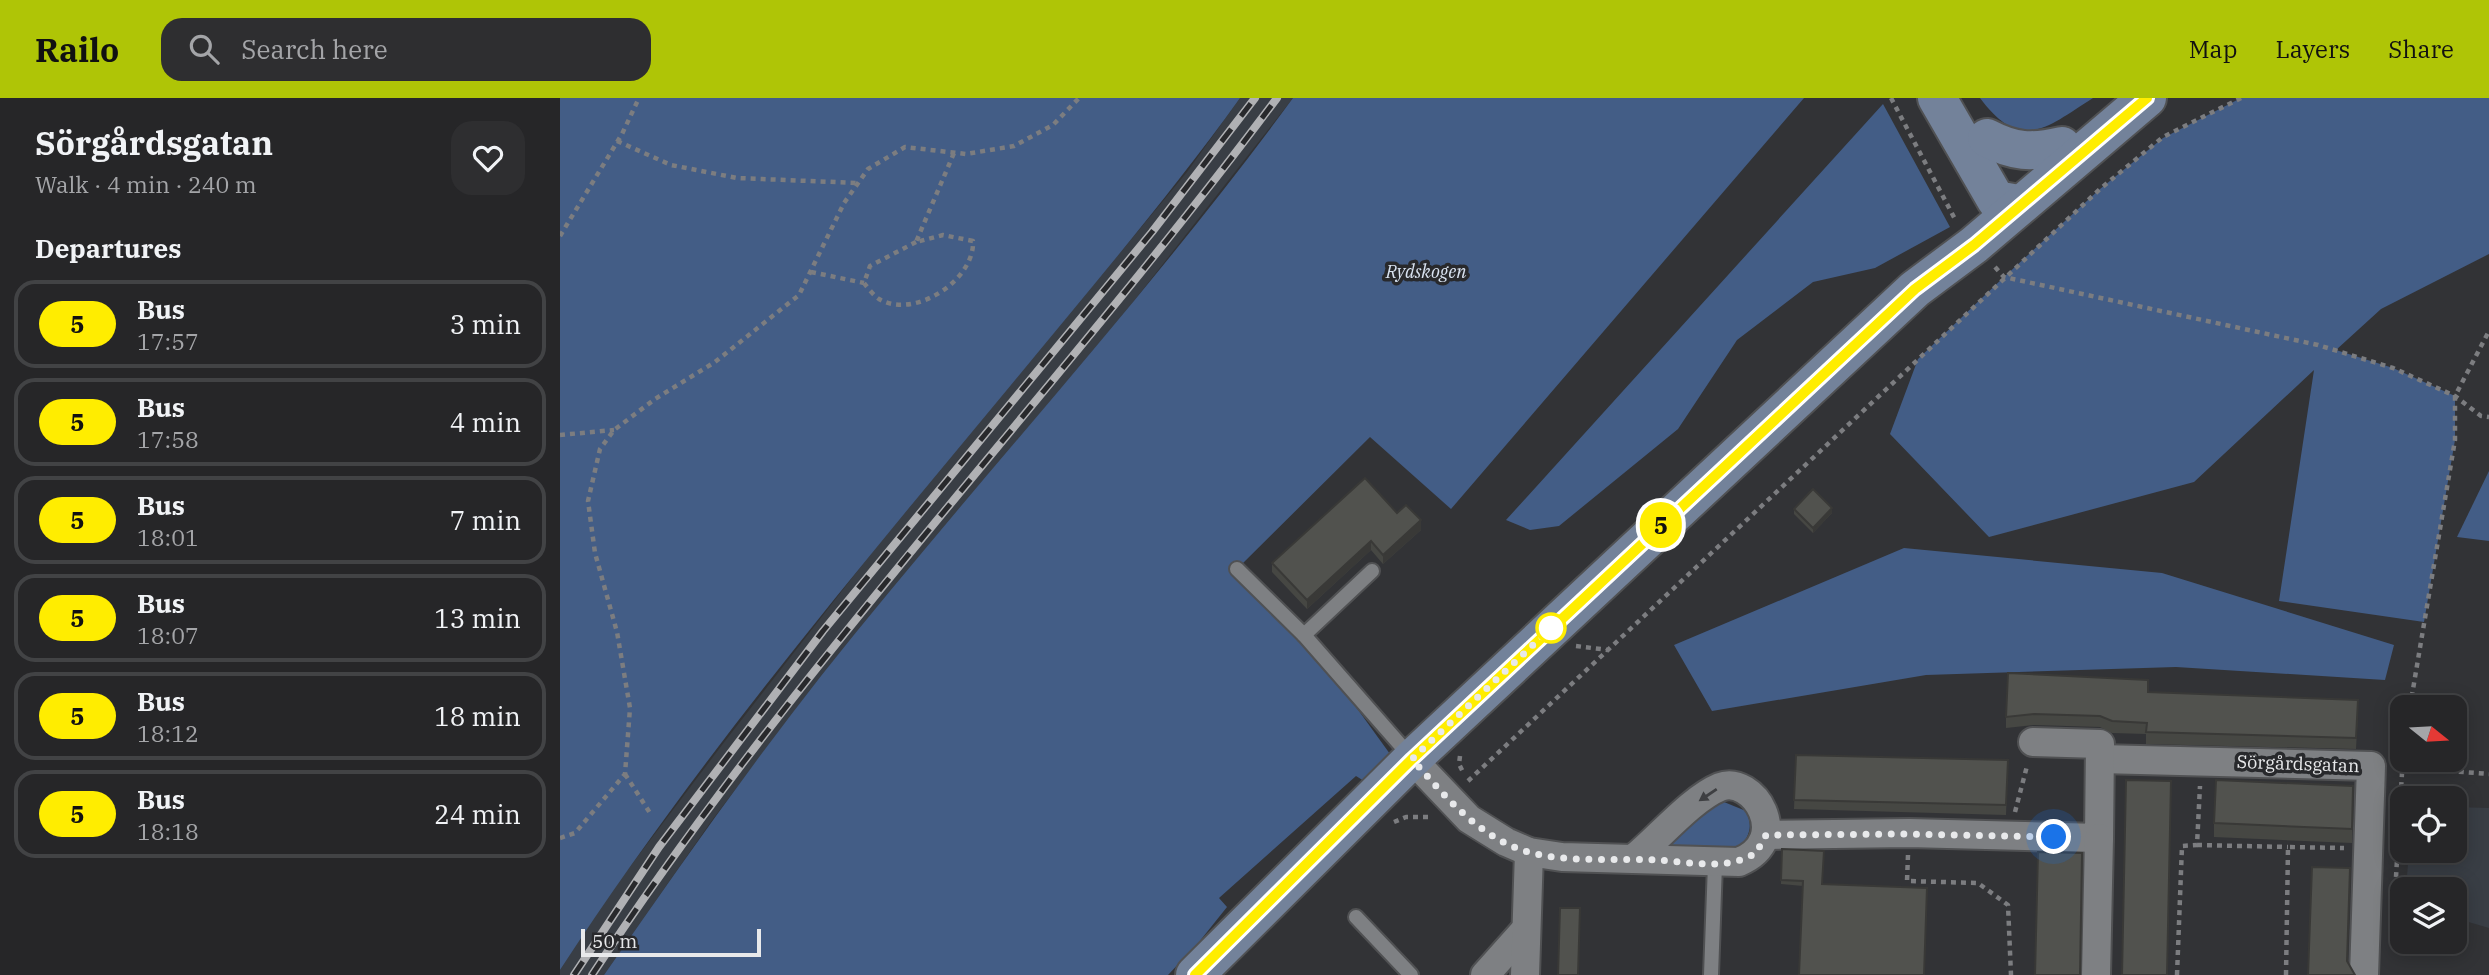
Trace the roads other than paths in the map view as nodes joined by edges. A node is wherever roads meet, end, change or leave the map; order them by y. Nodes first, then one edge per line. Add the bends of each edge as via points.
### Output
1 (1937, 98) edge
2 (1959, 98) edge
3 (2123, 98) edge
4 (2147, 98) edge
5 (1987, 138) junction
6 (2062, 146) junction
7 (2010, 195) junction
8 (1237, 569) dead end
9 (1371, 571) dead end
10 (1304, 635) junction
11 (2033, 741) road end
12 (1412, 759) junction
13 (2100, 759) junction
14 (1766, 835) junction
15 (2099, 838) junction
16 (1528, 852) junction
17 (1633, 859) junction
18 (1715, 864) junction
19 (1356, 916) dead end
20 (1526, 929) junction
21 (1195, 975) edge
22 (1411, 975) edge
23 (1485, 975) edge
24 (1525, 975) edge
25 (1711, 975) edge
26 (2096, 975) edge
27 (2364, 975) edge

1 - 7 street
2 - 5 street
3 - 6 street
4 - 7 street
5 - 6 street via 2025,153
5 - 7 street
6 - 7 street
7 - 12 street
8 - 10 lane
9 - 10 lane
10 - 12 lane
11 - 13 street via 2100,744
12 - 16 street via 1448,799 1489,833
12 - 21 street
13 - 15 street
13 - 27 street, Sörgårdsgatan via 2371,766
14 - 15 street
14 -> 17 street via 1765,816 1755,798 1739,788 1723,786
14 - 18 street via 1748,858
15 - 26 street
16 - 17 street
16 - 20 street
17 - 18 street
18 - 25 lane
19 - 22 lane
20 - 23 street
20 - 24 street

